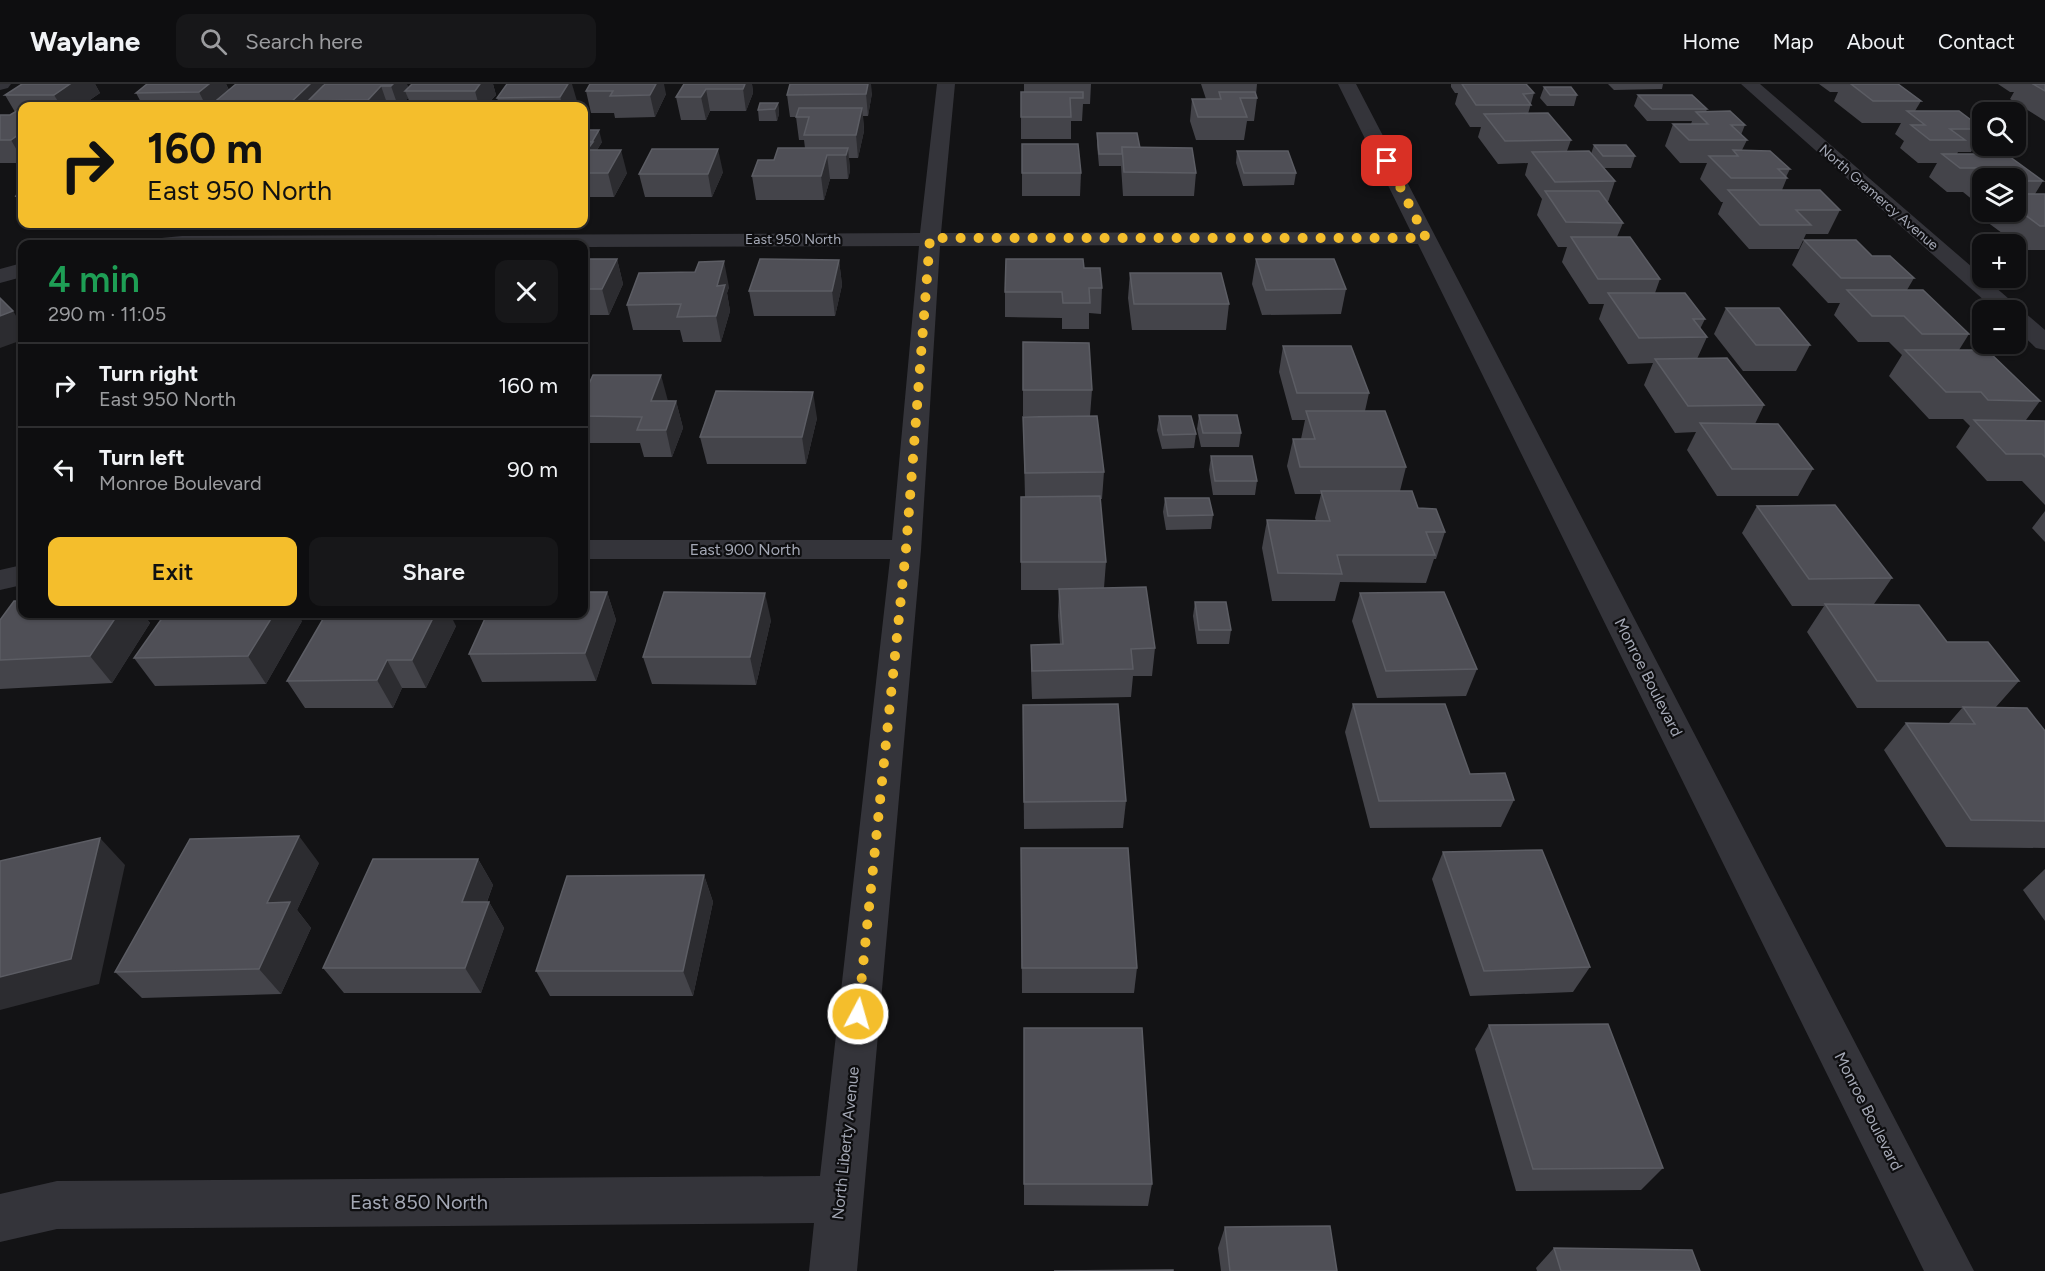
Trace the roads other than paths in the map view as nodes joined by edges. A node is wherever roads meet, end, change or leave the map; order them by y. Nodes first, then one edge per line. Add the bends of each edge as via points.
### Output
1 (946, 84) edge
2 (1347, 84) edge
3 (1750, 84) edge
4 (930, 238) junction
5 (1426, 238) junction
6 (556, 240) edge
7 (18, 271) edge
8 (0, 276) edge
9 (1997, 300) edge
10 (2026, 326) edge
11 (2045, 343) edge
12 (588, 549) edge
13 (906, 549) junction
14 (18, 576) edge
15 (0, 580) edge
16 (839, 1199) junction
17 (0, 1218) edge
18 (833, 1271) edge
19 (1950, 1271) edge

1 - 4 street, North Liberty Avenue
2 - 5 street, Monroe Boulevard
3 - 9 street, North Gramercy Avenue
4 - 5 street, East 950 North
4 - 6 street, East 950 North
4 - 13 street, North Liberty Avenue
5 - 19 street, Monroe Boulevard
7 - 8 street
10 - 11 street
12 - 13 street, East 900 North
13 - 16 street, North Liberty Avenue
14 - 15 street
16 - 17 street, East 850 North via 57,1205
16 - 18 street, North Liberty Avenue

